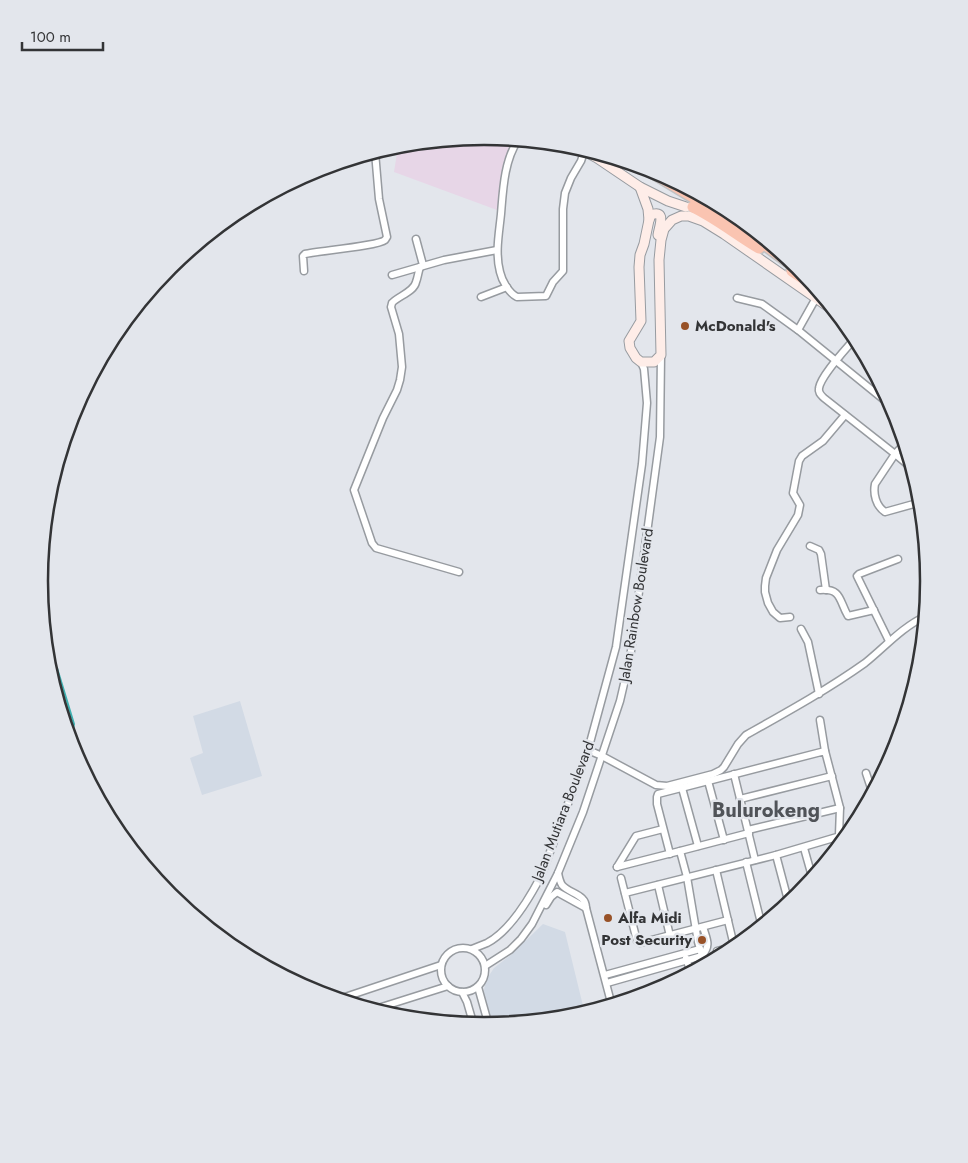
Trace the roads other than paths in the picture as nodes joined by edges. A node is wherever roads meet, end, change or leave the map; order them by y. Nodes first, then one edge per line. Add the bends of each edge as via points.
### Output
1 (514, 146) edge
2 (583, 156) edge
3 (376, 159) edge
4 (602, 162) edge
5 (640, 187) junction
6 (689, 207) junction
7 (649, 220) junction
8 (661, 224) junction
9 (416, 239) dead end
10 (497, 250) junction
11 (659, 260) junction
12 (422, 266) junction
13 (304, 271) dead end
14 (392, 275) dead end
15 (799, 279) edge
16 (804, 286) edge
17 (507, 287) junction
18 (481, 297) dead end
19 (814, 297) edge
20 (737, 298) dead end
21 (798, 330) junction
22 (850, 344) edge
23 (661, 355) junction
24 (836, 361) junction
25 (641, 362) junction
26 (878, 395) edge
27 (846, 415) junction
28 (899, 449) edge
29 (895, 454) junction
30 (903, 460) edge
31 (913, 504) edge
32 (810, 546) dead end
33 (898, 559) dead end
34 (459, 572) dead end
35 (874, 610) junction
36 (790, 617) dead end
37 (919, 620) edge
38 (801, 630) dead end
39 (889, 641) junction
40 (616, 648) joint
41 (819, 694) junction
42 (820, 720) dead end
43 (588, 750) junction
44 (825, 751) junction
45 (602, 756) junction
46 (737, 773) junction
47 (866, 773) dead end
48 (832, 776) junction
49 (708, 781) junction
50 (870, 785) edge
51 (682, 788) junction
52 (740, 799) junction
53 (840, 808) junction
54 (664, 829) junction
55 (748, 832) junction
56 (724, 840) junction
57 (698, 846) junction
58 (804, 848) junction
59 (680, 851) junction
60 (670, 854) junction
61 (776, 855) junction
62 (755, 860) junction
63 (746, 862) junction
64 (716, 870) junction
65 (810, 871) edge
66 (558, 873) junction
67 (687, 877) junction
68 (621, 878) dead end
69 (658, 885) junction
70 (625, 894) junction
71 (787, 896) edge
72 (586, 908) junction
73 (728, 920) junction
74 (760, 920) edge
75 (532, 924) junction
76 (703, 927) junction
77 (695, 929) junction
78 (670, 936) junction
79 (735, 939) edge
80 (472, 949) junction
81 (700, 949) junction
82 (685, 953) junction
83 (702, 956) junction
84 (687, 960) junction
85 (656, 961) junction
86 (441, 965) junction
87 (485, 966) junction
88 (635, 966) junction
89 (689, 967) edge
90 (659, 968) junction
91 (605, 975) junction
92 (637, 975) junction
93 (607, 984) junction
94 (448, 986) junction
95 (478, 987) junction
96 (462, 992) junction
97 (348, 996) edge
98 (610, 999) edge
99 (384, 1006) edge
100 (472, 1018) edge
101 (487, 1018) edge

1 - 10 street via 507,169
2 - 17 street via 565,193 563,272 544,296 517,298
3 - 13 street via 387,237 369,244 305,254
4 - 5 street
5 - 6 street
5 - 7 street
6 - 8 street via 673,213
6 - 15 highway via 704,213 763,251
7 - 8 street via 651,215 658,214
7 - 25 street via 640,255 640,321 629,341 630,348
8 - 11 street via 658,231
9 - 12 street
10 - 12 street
10 - 17 street via 500,272
11 - 16 street via 664,230 672,220 689,216 703,221
11 - 23 street
12 - 14 street
12 - 34 street via 416,284 392,303 399,334 400,380 354,490 376,548
17 - 18 street
19 - 21 street
20 - 21 street via 762,304
21 - 24 street
22 - 24 street
23 - 25 street via 654,362
23 - 45 street, Jalan Rainbow Boulevard via 660,437 630,658
24 - 26 street
24 - 27 street via 818,391
25 - 40 street, Jalan Rainbow Boulevard via 647,403 642,464
27 - 29 street
27 - 36 street via 799,461 793,493 800,505 798,515 779,545 766,578 764,592 773,612 780,618
28 - 29 street
29 - 30 street
29 - 31 street via 875,484 875,496 882,510 887,512
32 - 35 street via 821,554 823,590 837,594 848,616
33 - 35 street via 858,575
35 - 39 street
37 - 39 street
38 - 41 street via 808,642
39 - 41 street via 866,662
40 - 43 street, Jalan Mutiara Boulevard
41 - 45 street via 746,735 724,767 713,774 667,786 656,785
42 - 44 street
43 - 45 street
43 - 80 street, Jalan Mutiara Boulevard via 538,883 508,927
44 - 46 street
44 - 48 street
45 - 66 street, Jalan Rainbow Boulevard
46 - 49 street
46 - 52 street
47 - 50 street
48 - 52 street
48 - 53 street
49 - 51 street
49 - 56 street
51 - 54 street via 656,797
51 - 57 street
52 - 55 street
53 - 55 street
53 - 58 street via 838,836
54 - 60 street
54 - 60 street via 636,836 618,867
55 - 56 street
55 - 62 street
56 - 57 street
57 - 59 street
58 - 61 street
58 - 65 street
59 - 60 street
59 - 67 street
61 - 62 street
61 - 71 street
62 - 63 street
63 - 64 street
63 - 74 street
64 - 67 street
64 - 73 street
66 - 72 street, Jalan Mutiara Boulevard via 562,885 583,898
66 - 75 street, Jalan Rainbow Boulevard
67 - 69 street
67 - 77 street
68 - 70 street
69 - 70 street
69 - 78 street
70 - 78 street via 638,943
72 - 75 street, Jalan Mutiara Boulevard via 557,892 540,918
72 - 91 street, Jalan Mutiara Boulevard
73 - 76 street
73 - 79 street
75 - 87 street, Jalan Rainbow Boulevard via 510,950
76 - 77 street
76 - 83 street via 708,944
77 - 78 street
77 - 81 street
80 - 86 street via 461,947 450,951
80 - 87 street via 481,956
81 - 82 street
81 - 83 street
82 - 84 street
82 - 85 street
83 - 84 street
84 - 89 street
84 - 90 street
85 - 88 street
85 - 90 street
86 - 94 street via 442,976
86 - 97 street
87 - 95 street via 484,978
88 - 91 street
88 - 92 street
90 - 92 street
91 - 93 street, Jalan Mutiara Boulevard
92 - 93 street
93 - 98 street, Jalan Mutiara Boulevard
94 - 96 street
94 - 99 street
95 - 96 street
95 - 101 street
96 - 100 street

